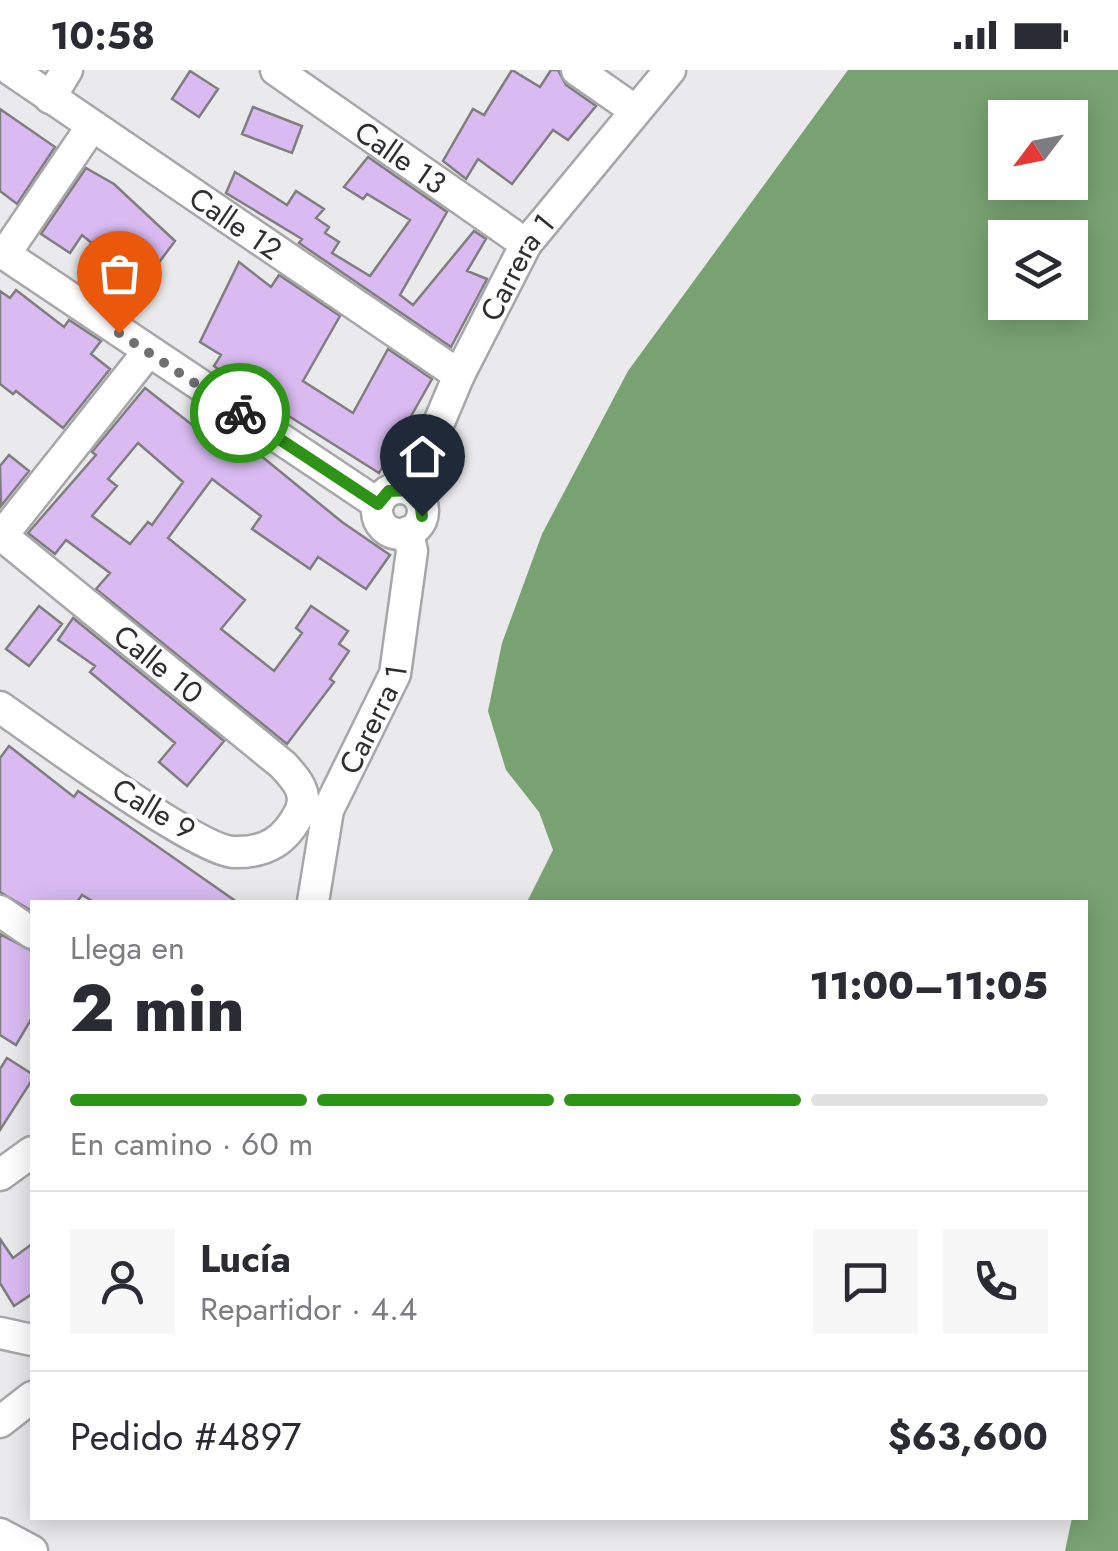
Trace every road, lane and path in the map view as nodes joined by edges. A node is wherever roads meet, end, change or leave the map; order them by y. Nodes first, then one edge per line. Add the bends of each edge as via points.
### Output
1 (12, 70) edge
2 (67, 70) edge
3 (276, 70) edge
4 (577, 70) edge
5 (670, 70) edge
6 (50, 98) junction
7 (633, 109) junction
8 (92, 126) junction
9 (526, 244) junction
10 (2, 253) edge
11 (148, 352) junction
12 (459, 375) junction
13 (390, 496) junction
14 (1, 536) edge
15 (0, 707) edge
16 (304, 804) joint
17 (313, 900) edge
18 (0, 912) edge
19 (30, 932) edge
20 (30, 1153) edge
21 (0, 1175) edge
22 (0, 1333) edge
23 (30, 1340) edge
24 (30, 1398) edge
25 (0, 1422) edge
26 (0, 1534) edge
27 (32, 1551) edge

1 - 6 street, Calle 12
2 - 6 street
3 - 9 street, Calle 13
4 - 7 street
5 - 7 street, Carrera 1
6 - 8 street, Calle 12
7 - 9 street, Carrera 1
8 - 10 street
8 - 12 street, Calle 12
9 - 12 street, Carrera 1
10 - 11 street
11 - 13 street
11 - 14 street
12 - 13 street, Carrera 1 via 422,465
13 - 17 street, Carerra 1 via 386,528 408,532 412,551 395,674 328,810
14 - 16 street, Calle 10 via 284,765 300,783
15 - 16 street, Calle 9 via 133,799 230,852 268,848 289,834
18 - 19 street
20 - 21 street
22 - 23 street
24 - 25 street
26 - 27 street

